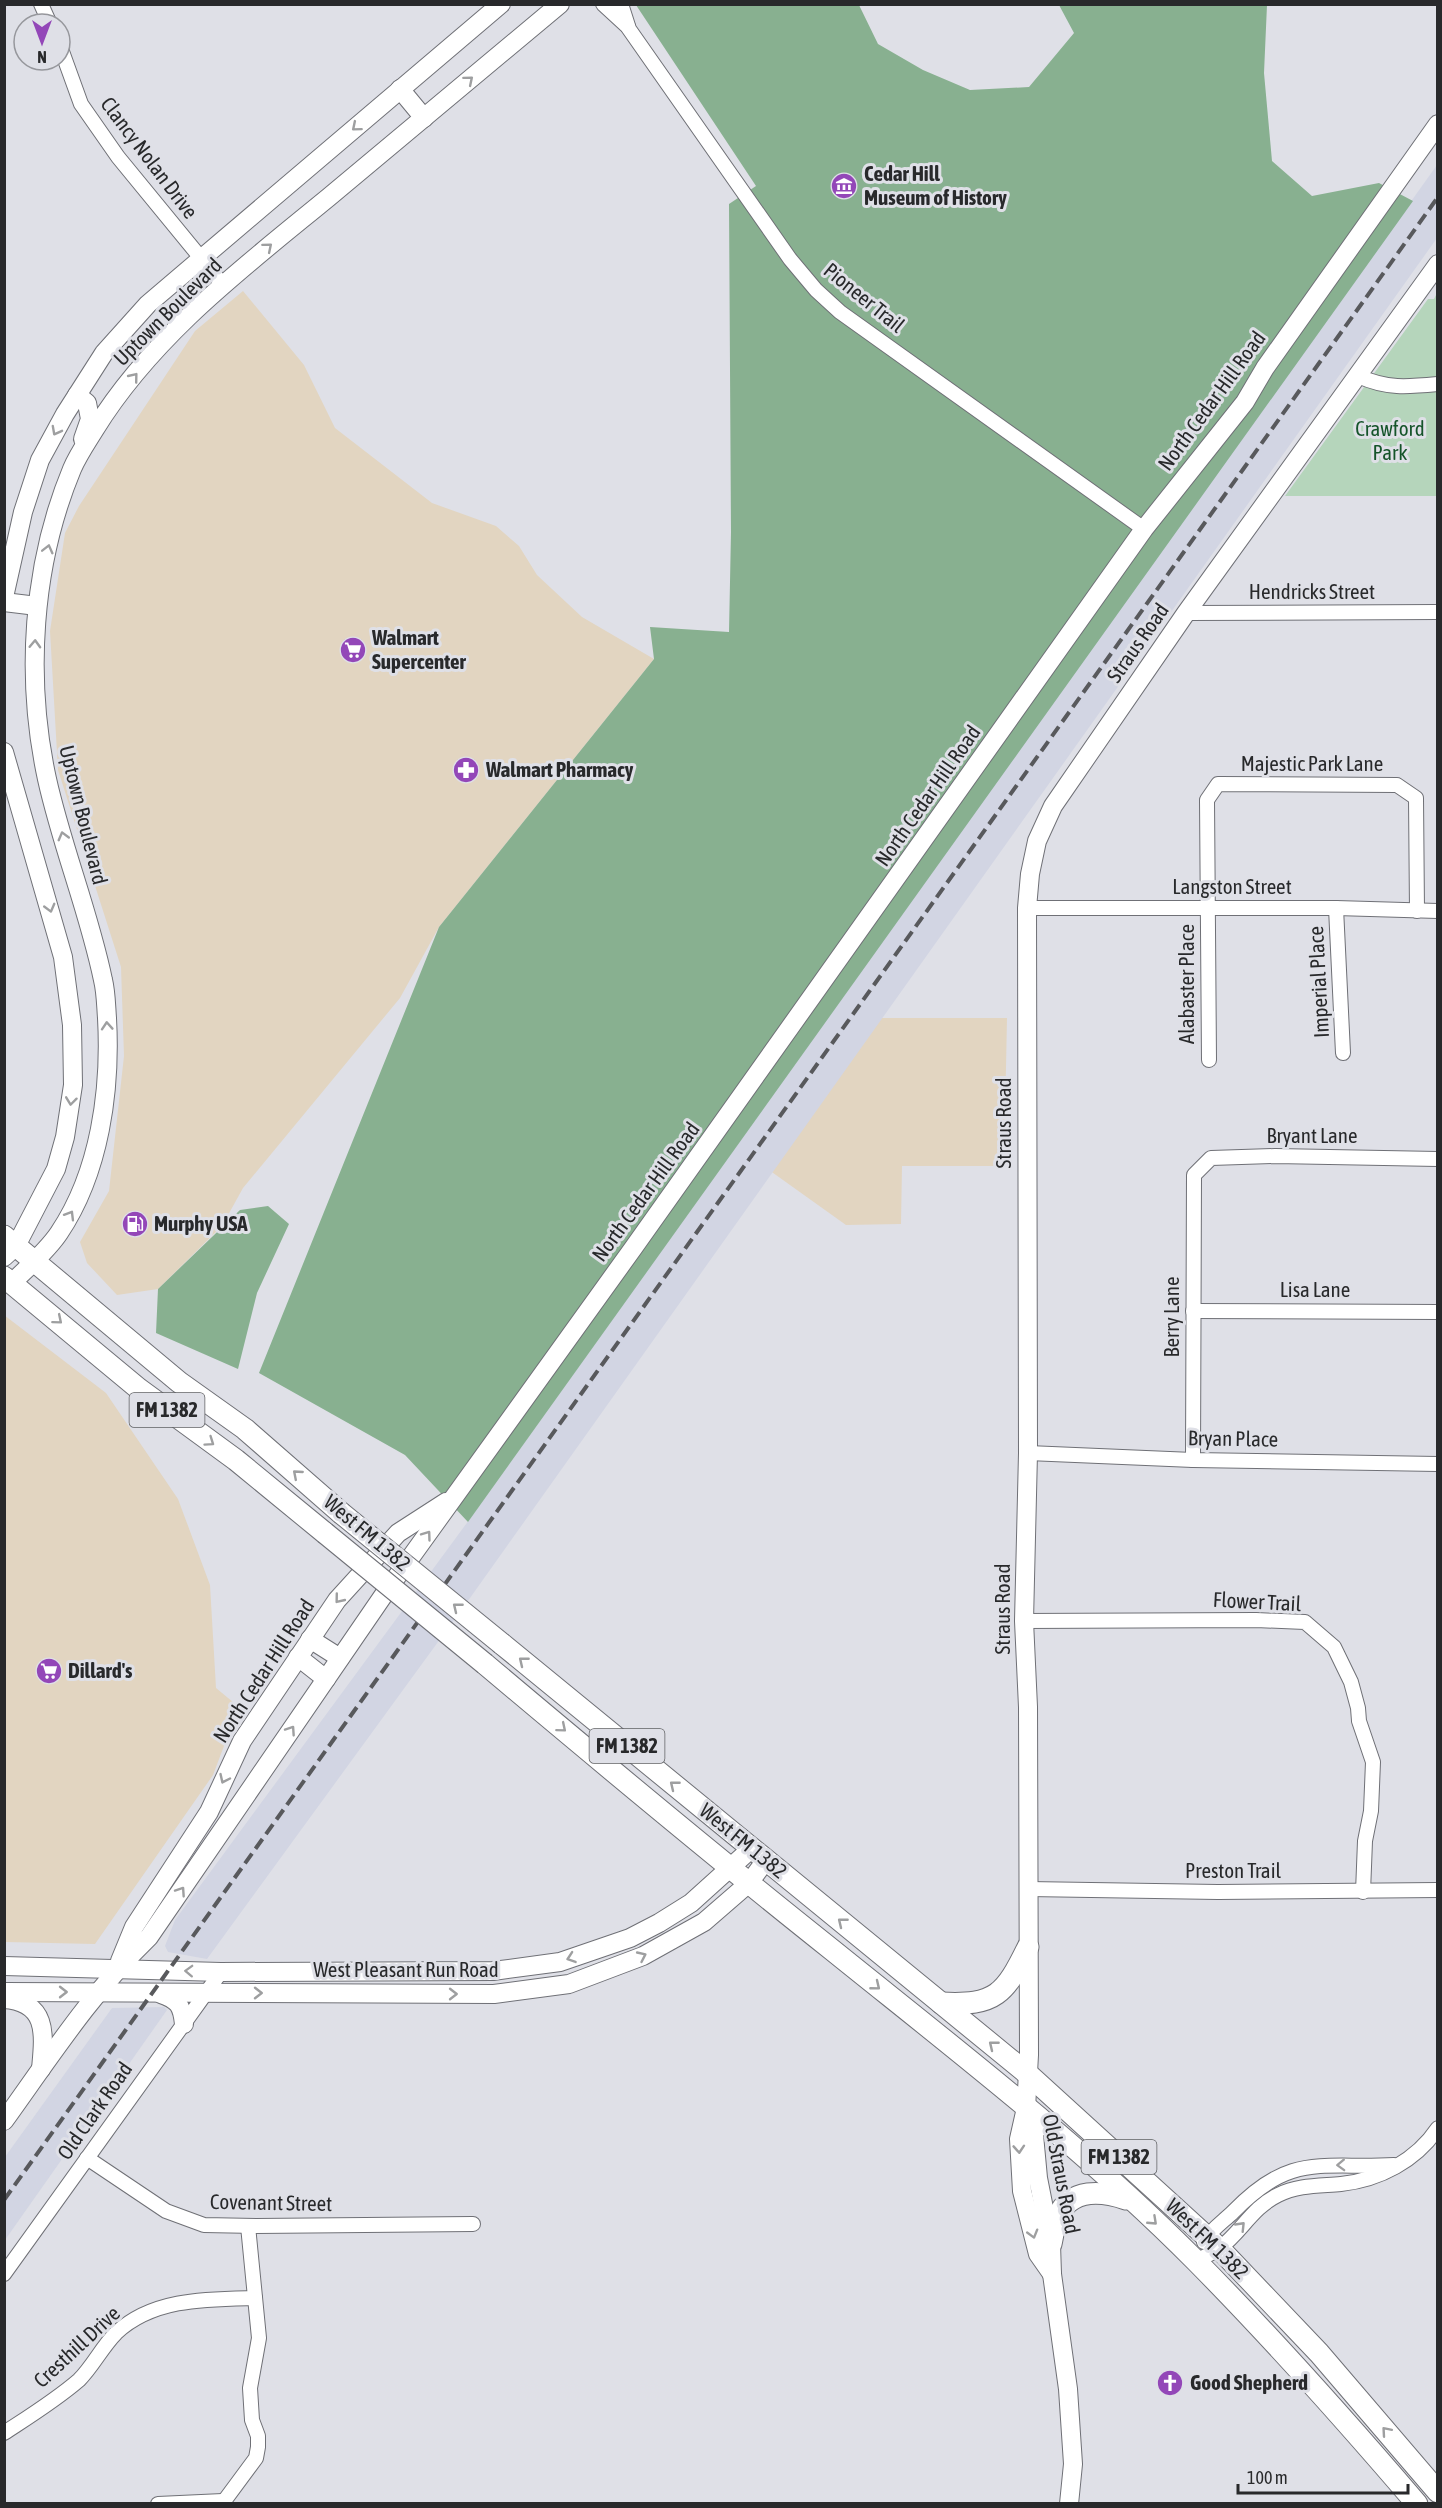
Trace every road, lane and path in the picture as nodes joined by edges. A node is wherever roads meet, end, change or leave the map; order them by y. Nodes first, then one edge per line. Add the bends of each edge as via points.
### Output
1 (501, 4) edge
2 (560, 4) edge
3 (603, 4) edge
4 (621, 4) edge
5 (629, 28) junction
6 (69, 72) edge
7 (400, 89) junction
8 (424, 118) junction
9 (1437, 124) edge
10 (202, 261) junction
11 (1437, 264) edge
12 (223, 285) junction
13 (1358, 376) junction
14 (1437, 384) edge
15 (77, 395) junction
16 (73, 466) junction
17 (1144, 530) junction
18 (4, 600) edge
19 (37, 606) junction
20 (1437, 612) edge
21 (1186, 613) junction
22 (4, 752) edge
23 (1027, 908) junction
24 (1208, 908) junction
25 (1336, 908) junction
26 (1417, 910) junction
27 (1437, 911) edge
28 (1344, 1053) dead end
29 (1209, 1060) dead end
30 (1437, 1159) edge
31 (1194, 1174) joint
32 (8, 1246) edge
33 (34, 1261) junction
34 (8, 1280) edge
35 (1193, 1311) junction
36 (1437, 1312) edge
37 (1028, 1453) junction
38 (1193, 1460) junction
39 (1437, 1464) edge
40 (455, 1495) junction
41 (1024, 1621) junction
42 (310, 1639) junction
43 (298, 1657) junction
44 (340, 1658) junction
45 (326, 1679) junction
46 (759, 1854) junction
47 (731, 1869) junction
48 (749, 1883) junction
49 (1028, 1888) junction
50 (1437, 1890) edge
51 (1363, 1892) junction
52 (1028, 1947) junction
53 (4, 1966) edge
54 (117, 1968) junction
55 (221, 1972) junction
56 (154, 1991) junction
57 (4, 1992) edge
58 (97, 1992) junction
59 (207, 1993) junction
60 (4, 1999) edge
61 (941, 2003) junction
62 (184, 2024) junction
63 (41, 2070) junction
64 (1029, 2075) junction
65 (1026, 2109) junction
66 (4, 2121) edge
67 (1437, 2128) edge
68 (87, 2158) junction
69 (1399, 2165) junction
70 (1132, 2201) junction
71 (473, 2224) dead end
72 (248, 2226) junction
73 (1213, 2243) junction
74 (1051, 2244) junction
75 (1196, 2261) junction
76 (4, 2274) edge
77 (1052, 2274) junction
78 (255, 2298) junction
79 (4, 2433) edge
80 (1437, 2492) edge
81 (223, 2502) edge
82 (158, 2504) edge
83 (1070, 2504) edge
84 (1417, 2504) edge

1 - 7 street, Uptown Boulevard
8 -> 2 street, Uptown Boulevard
3 - 5 street, Pioneer Trail
4 - 5 street, Pioneer Trail
5 - 17 street, Pioneer Trail via 790,259 816,290 840,312
6 - 10 street, Clancy Nolan Drive via 81,104 118,157
7 - 8 street
7 -> 10 street, Uptown Boulevard
12 -> 8 street, Uptown Boulevard
9 - 17 street, North Cedar Hill Road via 1245,402
10 - 12 street, Clancy Nolan Drive
10 - 15 street, Uptown Boulevard via 148,304 104,353
11 - 13 street, Straus Road
16 -> 12 street, Uptown Boulevard via 107,410 149,357
13 - 14 street via 1375,384 1397,387
13 - 21 street, Straus Road
15 - 16 street via 87,403 90,419
15 -> 18 street, Uptown Boulevard via 40,460 23,512
19 -> 16 street, Uptown Boulevard via 47,550
17 - 40 street, North Cedar Hill Road
18 - 19 street
33 -> 19 street, Uptown Boulevard via 57,1236 76,1205 89,1168 101,1122 108,1047 104,983 47,777 35,664
20 - 21 street, Hendricks Street
21 - 23 street, Straus Road via 1053,806 1037,840
22 -> 32 street via 63,957 72,1025 73,1085 56,1168
23 - 24 street, Langston Street
23 - 37 street, Straus Road
24 - 25 street, Langston Street
24 - 26 street, Majestic Park Lane via 1206,800 1218,784 1397,785 1416,798
24 - 29 street, Alabaster Place
25 - 26 street, Langston Street
25 - 28 street, Imperial Place
26 - 27 street, Langston Street
30 - 31 street, Bryant Lane via 1211,1158
31 - 35 street, Berry Lane
32 - 33 main road, West FM 1382 / FM 1382
33 - 34 street, Uptown Boulevard
46 -> 33 main road, West FM 1382 / FM 1382, bridge via 245,1429 179,1382
34 -> 47 main road, West FM 1382 / FM 1382, bridge via 139,1389 236,1460
35 - 36 street, Lisa Lane
35 - 38 street, Berry Lane
37 - 38 street, Bryan Place
37 - 41 street, Straus Road
38 - 39 street, Bryan Place
40 -> 42 street, North Cedar Hill Road via 398,1533 337,1600
44 -> 40 street, North Cedar Hill Road
41 - 49 street, Straus Road
41 - 51 street, Flower Trail via 1305,1622 1334,1647 1351,1682 1373,1762
42 - 43 street, North Cedar Hill Road
42 - 44 street
43 - 45 street
43 -> 54 street, North Cedar Hill Road via 242,1741 208,1812 134,1927
44 - 45 street, North Cedar Hill Road
54 -> 45 street, North Cedar Hill Road via 149,1937
46 - 47 street, West Pleasant Run Road
46 - 48 street, West Pleasant Run Road
61 -> 46 main road, West FM 1382 / FM 1382
47 - 48 main road, West FM 1382 / FM 1382
47 -> 55 street, West Pleasant Run Road via 691,1903 659,1923 630,1938 560,1962 493,1971
59 -> 48 street, West Pleasant Run Road via 494,1994 568,1984 643,1956 704,1922
48 -> 65 main road, West FM 1382 / FM 1382
49 - 51 street, Preston Trail
49 - 52 street, Straus Road
50 - 51 street, Preston Trail
52 - 61 main road via 1012,1979 992,1997 969,2003
52 - 64 street, Straus Road
53 - 54 street, West Pleasant Run Road
55 -> 54 street, West Pleasant Run Road
54 - 58 street, North Cedar Hill Road
55 - 59 street, Old Clark Road
56 - 58 street, West Pleasant Run Road
56 - 59 street, West Pleasant Run Road
56 - 62 street via 175,1999 182,2007
57 -> 58 street, West Pleasant Run Road
58 - 63 street, North Cedar Hill Road
59 - 62 street, Old Clark Road
60 - 63 street via 32,2007 39,2018 44,2034
64 -> 61 main road, West FM 1382 / FM 1382
62 - 68 street, Old Clark Road
63 - 66 street, North Cedar Hill Road
64 - 65 street, Straus Road
64 - 73 main road, West FM 1382 / FM 1382
65 - 70 main road, West FM 1382 / FM 1382
65 - 74 street, Old Straus Road via 1034,2135
65 -> 77 street, Old Straus Road via 1018,2139 1022,2191 1038,2254
67 - 69 street via 1418,2151
68 - 72 street, Covenant Street via 177,2216 204,2225
68 - 76 street, Old Clark Road
73 -> 69 street via 1275,2196 1305,2187 1358,2181
69 -> 73 street via 1324,2165 1286,2172 1251,2192
70 - 74 main road via 1108,2193 1081,2195 1058,2215
70 -> 75 main road, West FM 1382 / FM 1382
71 - 72 street, Covenant Street
72 - 78 street
73 - 75 street
80 -> 73 main road, West FM 1382 / FM 1382 via 1319,2353
74 - 77 street, Old Straus Road
75 - 84 main road, West FM 1382 / FM 1382
77 - 83 street, Old Straus Road via 1068,2389 1073,2464
78 - 79 street, Cresthill Drive via 204,2299 169,2305 141,2316 117,2332 81,2378 54,2401
78 - 81 street via 259,2337 250,2388 252,2420 258,2436 256,2458
81 - 82 street

